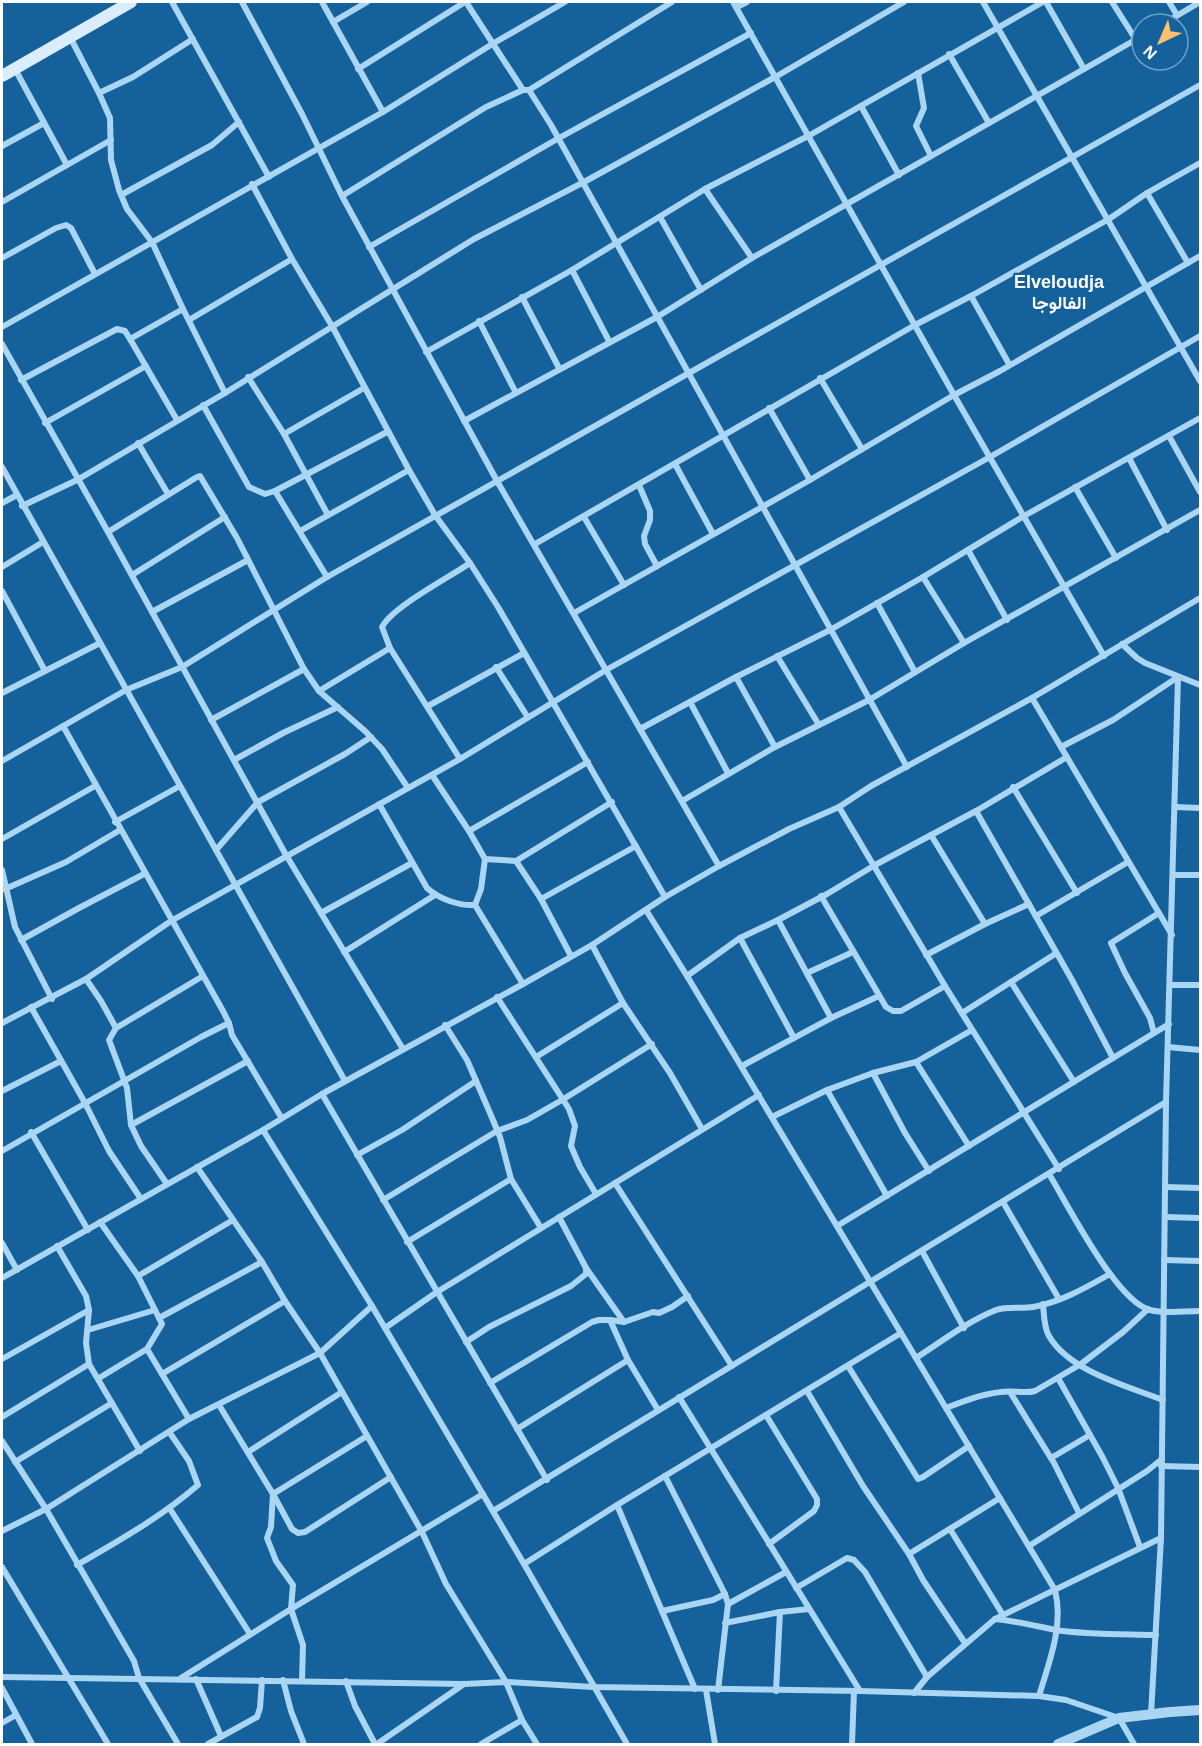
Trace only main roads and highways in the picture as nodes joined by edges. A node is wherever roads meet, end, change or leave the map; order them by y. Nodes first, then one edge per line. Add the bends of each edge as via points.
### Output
1 (131, 2) edge
2 (2, 76) edge

1 - 2 main road

